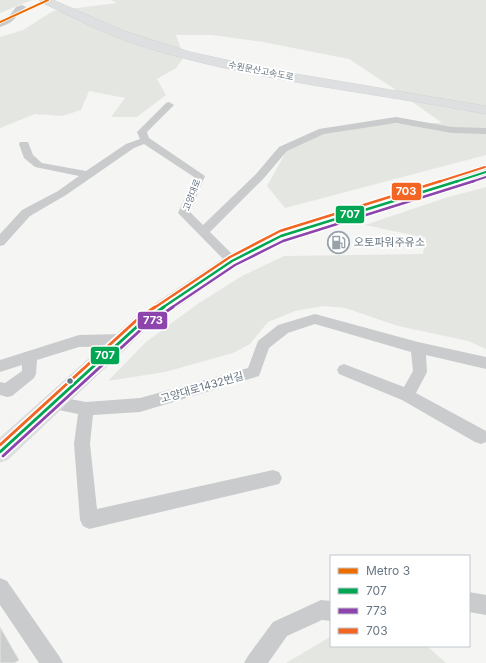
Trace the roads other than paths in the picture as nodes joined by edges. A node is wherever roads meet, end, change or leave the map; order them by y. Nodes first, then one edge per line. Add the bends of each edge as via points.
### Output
1 (45, 0) edge
2 (61, 3) edge
3 (22, 7) dead end
4 (0, 25) edge
5 (486, 104) edge
6 (169, 105) dead end
7 (486, 110) edge
8 (486, 131) edge
9 (145, 140) junction
10 (24, 144) dead end
11 (486, 172) edge
12 (88, 175) junction
13 (202, 232) junction
14 (0, 242) edge
15 (232, 261) junction
16 (123, 340) junction
17 (418, 348) junction
18 (30, 356) junction
19 (486, 362) edge
20 (0, 366) edge
21 (344, 370) dead end
22 (0, 388) edge
23 (406, 395) junction
24 (54, 402) junction
25 (86, 409) junction
26 (481, 437) dead end
27 (0, 452) edge
28 (273, 478) dead end
29 (0, 588) edge
30 (470, 602) edge
31 (486, 605) edge
32 (330, 611) edge
33 (52, 663) edge
34 (255, 663) edge

1 - 2 highway, 수원문산고속도로
2 - 5 highway, 수원문산고속도로 via 133,31 216,55 280,69
2 - 7 highway, 수원문산고속도로 via 125,36 215,62
3 - 4 street via 18,8 10,21
6 - 9 street via 142,132
8 - 13 street via 452,130 396,120 322,131 283,149 260,176
9 - 12 street via 130,146
9 - 13 street, 고양대로 via 200,176 184,213
10 - 12 street via 28,156 39,165
11 - 15 main road via 281,236
12 - 14 street via 26,213
13 - 15 street, 고양대로
15 - 16 main road via 143,321
16 - 18 street via 79,341
16 - 24 main road
17 - 19 street, 고양대로1432번길
17 - 23 street via 420,372
17 - 25 street, 고양대로1432번길 via 315,319 283,329 263,345 254,372 140,405
18 - 20 street
18 - 22 street via 29,374 6,390
21 - 23 street
23 - 26 street
24 - 25 street, 고양대로1432번길
24 - 27 main road
25 - 28 street via 82,444 89,520
29 - 33 street
30 - 31 street
32 - 34 street via 321,610 280,629

